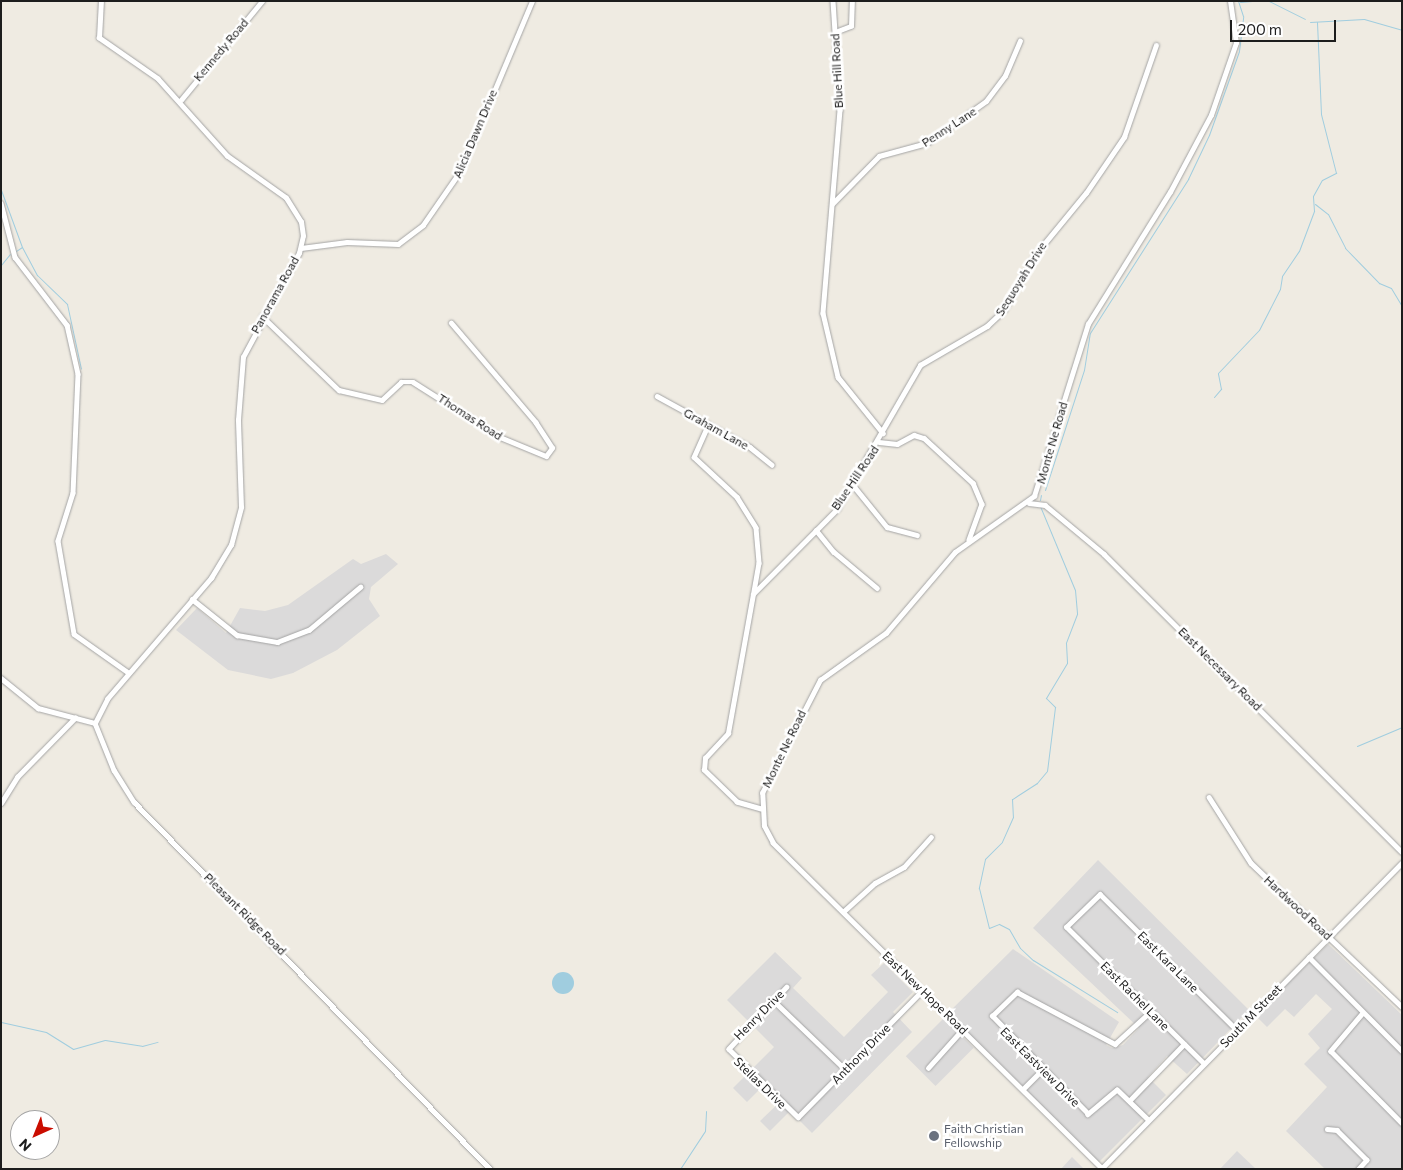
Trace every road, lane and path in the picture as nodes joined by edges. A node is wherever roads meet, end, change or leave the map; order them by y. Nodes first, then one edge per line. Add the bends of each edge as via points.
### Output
1 (101, 1) edge
2 (262, 1) edge
3 (532, 1) edge
4 (833, 1) edge
5 (852, 1) edge
6 (1230, 1) edge
7 (835, 32) junction
8 (1020, 41) dead end
9 (1156, 45) dead end
10 (181, 100) junction
11 (1, 203) edge
12 (832, 204) junction
13 (301, 248) junction
14 (262, 316) junction
15 (451, 324) dead end
16 (657, 396) dead end
17 (708, 426) junction
18 (884, 433) junction
19 (879, 442) junction
20 (772, 465) dead end
21 (853, 486) junction
22 (1028, 503) junction
23 (816, 530) junction
24 (917, 535) dead end
25 (970, 540) junction
26 (360, 587) dead end
27 (878, 588) dead end
28 (753, 594) junction
29 (192, 599) junction
30 (129, 673) junction
31 (1, 678) edge
32 (75, 718) junction
33 (95, 723) junction
34 (1209, 797) dead end
35 (1, 803) edge
36 (761, 810) junction
37 (931, 837) dead end
38 (1402, 852) edge
39 (1402, 863) edge
40 (1100, 894) joint
41 (843, 912) junction
42 (1328, 936) junction
43 (1310, 957) junction
44 (787, 987) dead end
45 (922, 991) junction
46 (773, 1000) junction
47 (1402, 1007) edge
48 (1151, 1011) junction
49 (1363, 1012) junction
50 (962, 1030) junction
51 (1237, 1030) junction
52 (730, 1044) joint
53 (1184, 1044) junction
54 (1402, 1051) edge
55 (1204, 1064) junction
56 (928, 1068) dead end
57 (846, 1070) junction
58 (1042, 1070) junction
59 (1023, 1089) junction
60 (1129, 1101) junction
61 (798, 1117) joint
62 (1148, 1120) junction
63 (1402, 1123) edge
64 (1327, 1129) dead end
65 (490, 1169) edge
66 (1102, 1169) edge
67 (1359, 1169) edge

1 - 10 street, Panorama Road via 99,38 158,79
2 - 10 street, Kennedy Road
3 - 13 street, Alicia Dawn Drive via 461,170 430,217 398,244 346,242
4 - 7 street, Blue Hill Road
5 - 7 street via 851,26
6 - 22 street, Monte Ne Road via 1236,43 1211,115 1170,192 1088,324 1048,464
7 - 12 street, Blue Hill Road via 840,110
8 - 12 street, Penny Lane via 1000,84 982,105 927,143 879,156
9 - 18 street, Sequoyah Drive via 1129,127 1096,180 1038,249 997,319 920,365
10 - 13 street, Panorama Road via 227,156 294,207 301,222
11 - 30 street via 15,258 68,325 78,374 73,493 58,541 74,634
12 - 18 street, Blue Hill Road via 822,298 828,344 843,386
13 - 14 street, Panorama Road
14 - 15 street, Thomas Road via 338,390 382,400 401,382 413,382 500,437 546,456 552,448 536,423
14 - 29 street, Panorama Road via 243,358 239,378 238,526 222,562
16 - 17 street, Graham Lane
17 - 20 street, Graham Lane via 750,447
17 - 28 street via 694,457 737,497 756,528 759,563
18 - 19 street, Blue Hill Road
19 - 21 street, Blue Hill Road
19 - 25 street via 897,444 914,435 924,438 973,483 982,504
21 - 23 street, Blue Hill Road
21 - 24 street via 887,527
22 - 25 street, Monte Ne Road
22 - 38 street, East Necessary Road via 1045,506 1104,554
23 - 27 street via 834,552
23 - 28 street, Blue Hill Road
25 - 36 street, Monte Ne Road via 886,633 820,680 766,779
26 - 29 street via 309,630 276,642 238,636
28 - 36 street via 728,733 705,758 704,770 737,802
29 - 30 street, Panorama Road
30 - 33 street, Panorama Road via 101,708
31 - 32 street via 38,708
32 - 33 street
32 - 35 street via 17,777
33 - 65 street, Pleasant Ridge Road via 114,770 134,802
34 - 42 street, Hardwood Road via 1252,863
36 - 41 street, East New Hope Road via 773,843
37 - 41 street via 904,867 874,883
39 - 42 street, South M Street
40 - 48 street, East Rachel Lane via 1066,927
40 - 51 street, East Kara Lane
41 - 45 street, East New Hope Road
42 - 43 street, South M Street
42 - 47 street, Hardwood Road
43 - 49 street
43 - 51 street, South M Street
44 - 46 street, Henry Drive
45 - 50 street, East New Hope Road
45 - 57 street, Anthony Drive
46 - 52 street, Henry Drive
46 - 57 street
48 - 53 street, East Rachel Lane
48 - 58 street, East Eastview Drive via 1115,1044 1017,992 994,1013 993,1020
49 - 54 street
49 - 63 street via 1330,1046 1335,1056
50 - 56 street
50 - 59 street, East New Hope Road
51 - 55 street, South M Street
52 - 61 street, Stellas Drive via 731,1054
53 - 55 street, East Rachel Lane
53 - 60 street
55 - 62 street, South M Street
57 - 61 street, Anthony Drive
58 - 59 street
58 - 60 street, East Eastview Drive via 1088,1114 1117,1090
59 - 66 street, East New Hope Road
60 - 62 street
62 - 66 street, South M Street
64 - 67 street via 1336,1130 1367,1160

